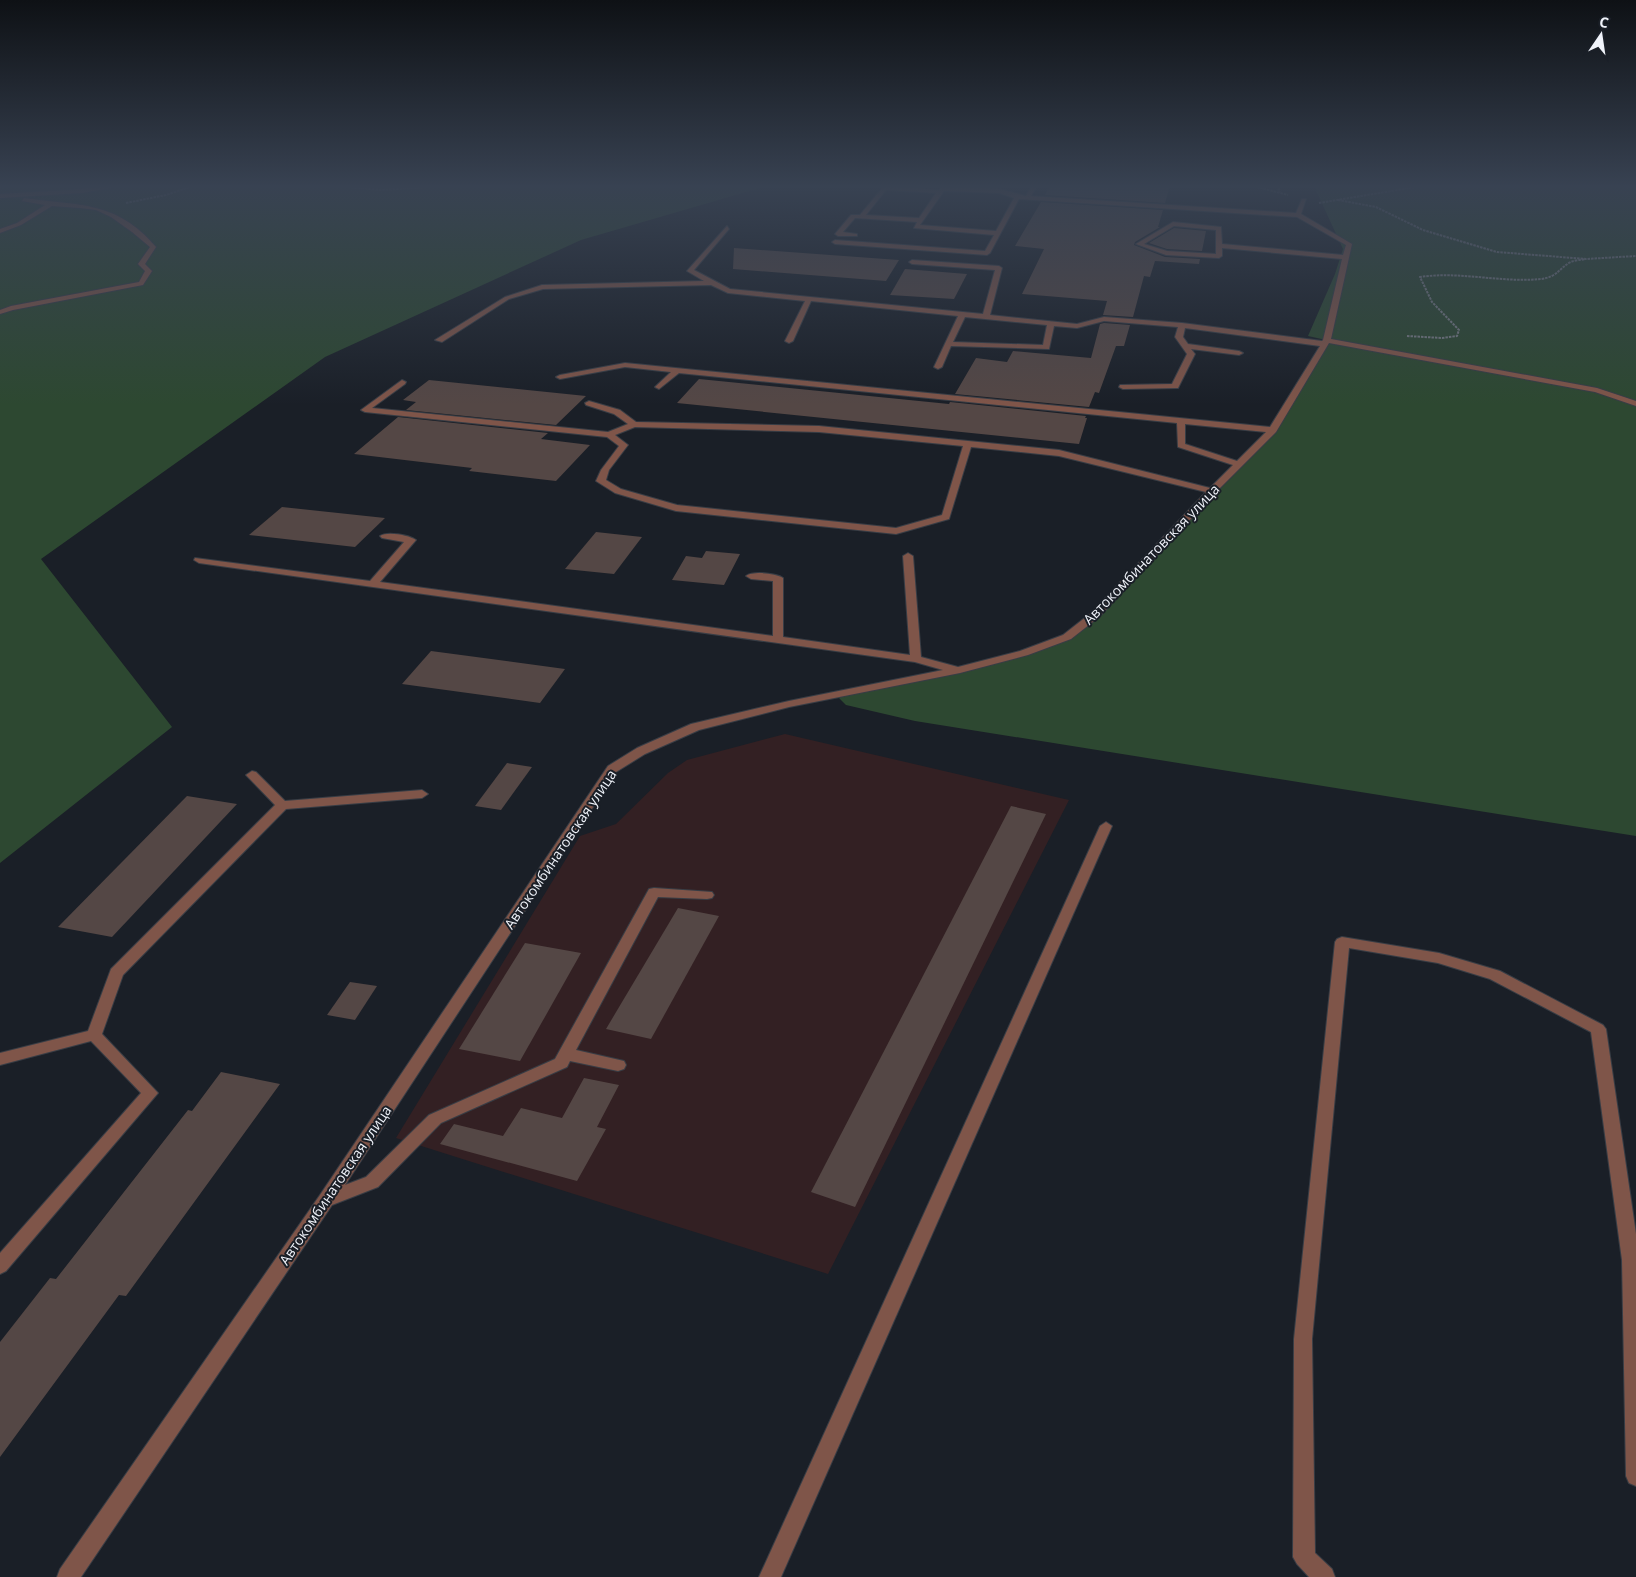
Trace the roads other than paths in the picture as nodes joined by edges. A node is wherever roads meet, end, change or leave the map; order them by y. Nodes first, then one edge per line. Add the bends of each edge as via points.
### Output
1 (145, 259) edge
2 (701, 259) edge
3 (1346, 259) edge
4 (912, 262) dead end
5 (713, 283) junction
6 (809, 299) junction
7 (0, 312) edge
8 (962, 315) junction
9 (986, 317) junction
10 (1051, 324) junction
11 (1182, 325) junction
12 (439, 340) dead end
13 (789, 341) dead end
14 (1326, 342) junction
15 (948, 344) junction
16 (1185, 346) junction
17 (1239, 354) dead end
18 (938, 367) dead end
19 (677, 370) junction
20 (560, 377) dead end
21 (402, 382) dead end
22 (659, 387) dead end
23 (1123, 387) dead end
24 (589, 404) dead end
25 (1636, 404) edge
26 (1181, 420) junction
27 (634, 424) junction
28 (1273, 430) junction
29 (609, 435) junction
30 (968, 444) junction
31 (1239, 464) junction
32 (1212, 491) junction
33 (385, 536) dead end
34 (908, 556) dead end
35 (199, 560) dead end
36 (751, 576) dead end
37 (373, 584) junction
38 (778, 640) junction
39 (916, 659) junction
40 (960, 670) junction
41 (252, 775) dead end
42 (422, 794) dead end
43 (282, 805) junction
44 (1106, 826) dead end
45 (707, 895) dead end
46 (94, 1035) junction
47 (566, 1054) junction
48 (0, 1059) edge
49 (618, 1065) dead end
50 (326, 1200) junction
51 (1634, 1261) edge
52 (0, 1266) edge
53 (1636, 1476) edge
54 (68, 1577) edge
55 (770, 1577) edge
56 (1324, 1577) edge

1 - 7 street via 141,264 149,272 141,284
2 - 5 street via 690,271
3 - 14 street, Автокомбинатовская улица
4 - 9 street via 999,268
5 - 6 street via 728,291
5 - 12 street via 542,287 507,298
6 - 8 street
6 - 13 street
8 - 9 street
8 - 15 street
9 - 10 street
10 - 11 street via 1077,326 1104,319
10 - 15 street via 1046,347
11 - 14 street
11 - 16 street via 1179,337
14 - 25 street via 1597,390
14 - 28 street, Автокомбинатовская улица
15 - 18 street
16 - 17 street
16 - 23 street via 1191,354 1176,386
19 - 20 street via 625,365
19 - 22 street
19 - 26 street
21 - 29 street via 365,410
24 - 27 street via 617,412
26 - 28 street
26 - 31 street via 1181,445
27 - 29 street
27 - 30 street via 818,429
28 - 31 street, Автокомбинатовская улица
29 - 30 street via 624,445 605,470 601,481 618,491 676,508 896,530 946,517
30 - 32 street via 1059,453
31 - 32 street, Автокомбинатовская улица
32 - 40 street, Автокомбинатовская улица via 1095,615 1068,637
33 - 37 street via 411,540
34 - 39 street
35 - 37 street
36 - 38 street via 778,578
37 - 38 street
38 - 39 street
39 - 40 street
40 - 50 street, Автокомбинатовская улица via 789,704 695,727 612,768
41 - 43 street
42 - 43 street
43 - 46 street via 116,973
44 - 55 street
45 - 47 street via 654,892
46 - 48 street
46 - 52 street via 150,1093
47 - 49 street
47 - 50 street via 561,1063 435,1119 372,1182
50 - 54 street, Автокомбинатовская улица
51 - 53 street
51 - 56 street via 1598,1029 1495,975 1439,958 1342,942 1303,1339 1304,1557

